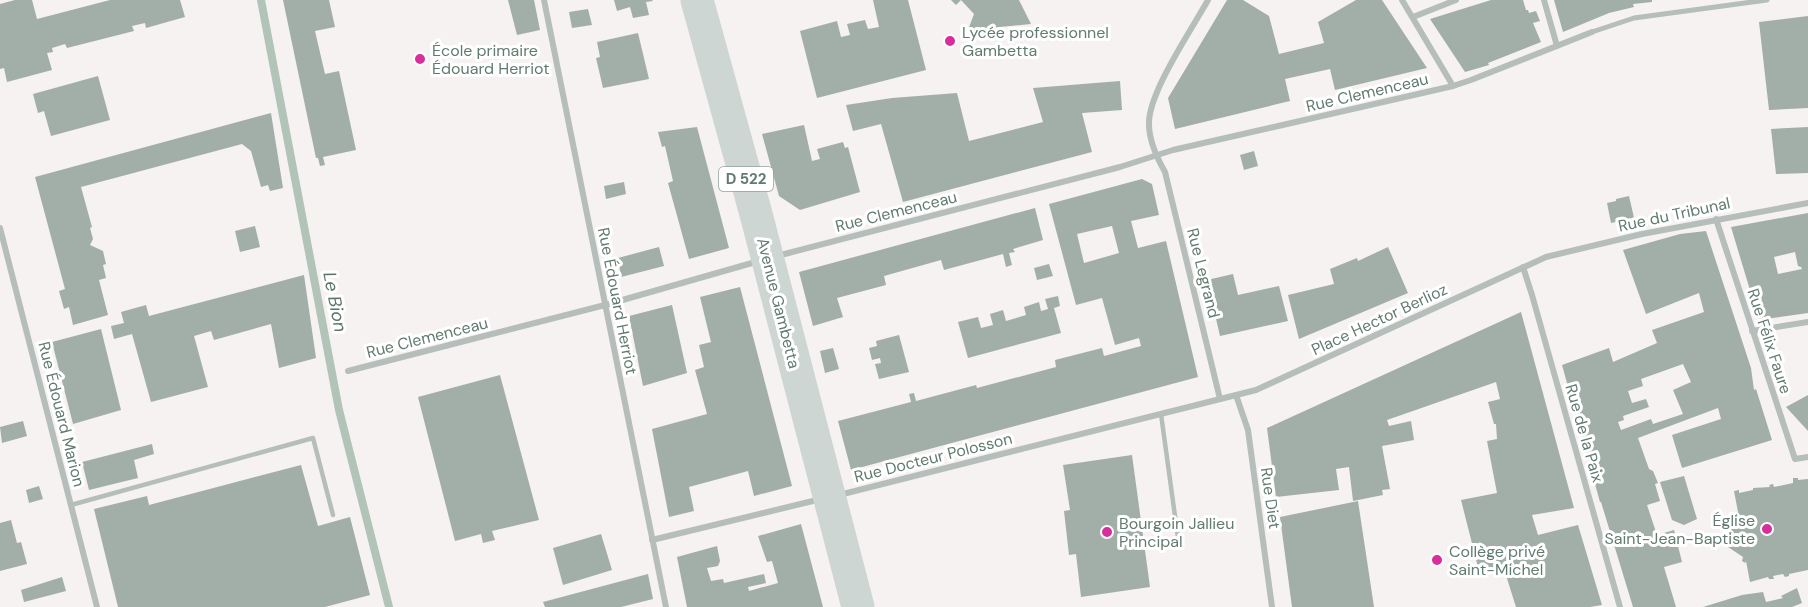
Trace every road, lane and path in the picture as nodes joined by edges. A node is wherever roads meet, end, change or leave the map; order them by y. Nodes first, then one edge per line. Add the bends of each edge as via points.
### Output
1 (544, 0) edge
2 (698, 0) edge
3 (1209, 0) edge
4 (1402, 0) edge
5 (1456, 0) edge
6 (1544, 0) edge
7 (1767, 0) edge
8 (1413, 17) junction
9 (1593, 32) joint
10 (1557, 46) junction
11 (1453, 86) junction
12 (1156, 156) junction
13 (1808, 203) edge
14 (1716, 219) junction
15 (0, 228) edge
16 (1546, 256) joint
17 (767, 259) junction
18 (1523, 267) junction
19 (605, 305) junction
20 (1808, 322) edge
21 (1752, 331) junction
22 (348, 370) dead end
23 (1236, 395) junction
24 (1220, 399) junction
25 (1161, 414) junction
26 (1808, 457) edge
27 (829, 497) junction
28 (71, 505) junction
29 (333, 515) dead end
30 (1178, 538) dead end
31 (652, 540) junction
32 (97, 607) edge
33 (666, 607) edge
34 (858, 607) edge
35 (1272, 607) edge
36 (1620, 607) edge

1 - 19 street, Rue Édouard Herriot
2 - 17 main road, Avenue Gambetta / D 522
3 - 12 street, Rue Legrand via 1155,94 1149,124
4 - 8 street
5 - 8 street
6 - 10 street
7 - 9 street via 1634,18
8 - 11 street
9 - 10 street, Rue Clemenceau
10 - 11 street, Rue Clemenceau
11 - 12 street, Rue Clemenceau
12 - 17 street, Rue Clemenceau
12 - 24 street, Rue Legrand via 1165,172
13 - 14 street, Rue du Tribunal
14 - 16 street, Rue du Tribunal
14 - 21 street, Rue Félix Faure
15 - 28 street, Rue Édouard Marion
16 - 18 street, Place Hector Berlioz
17 - 19 street, Rue Clemenceau
17 - 27 main road, Avenue Gambetta / D 522
18 - 23 street, Place Hector Berlioz via 1257,390
18 - 36 street, Rue de la Paix
19 - 22 street, Rue Clemenceau
19 - 31 street, Rue Édouard Herriot
20 - 21 street
21 - 26 street, Rue Félix Faure via 1795,459
23 - 24 street, Place Hector Berlioz
23 - 35 street, Rue Diet via 1248,430
24 - 25 street, Rue Docteur Polosson
25 - 27 street, Rue Docteur Polosson
25 - 30 lane
27 - 31 street, Rue Docteur Polosson
27 - 34 main road, Avenue Gambetta / D 522
28 - 29 lane via 313,438
28 - 32 street, Rue Édouard Marion
31 - 33 street, Rue Édouard Herriot

